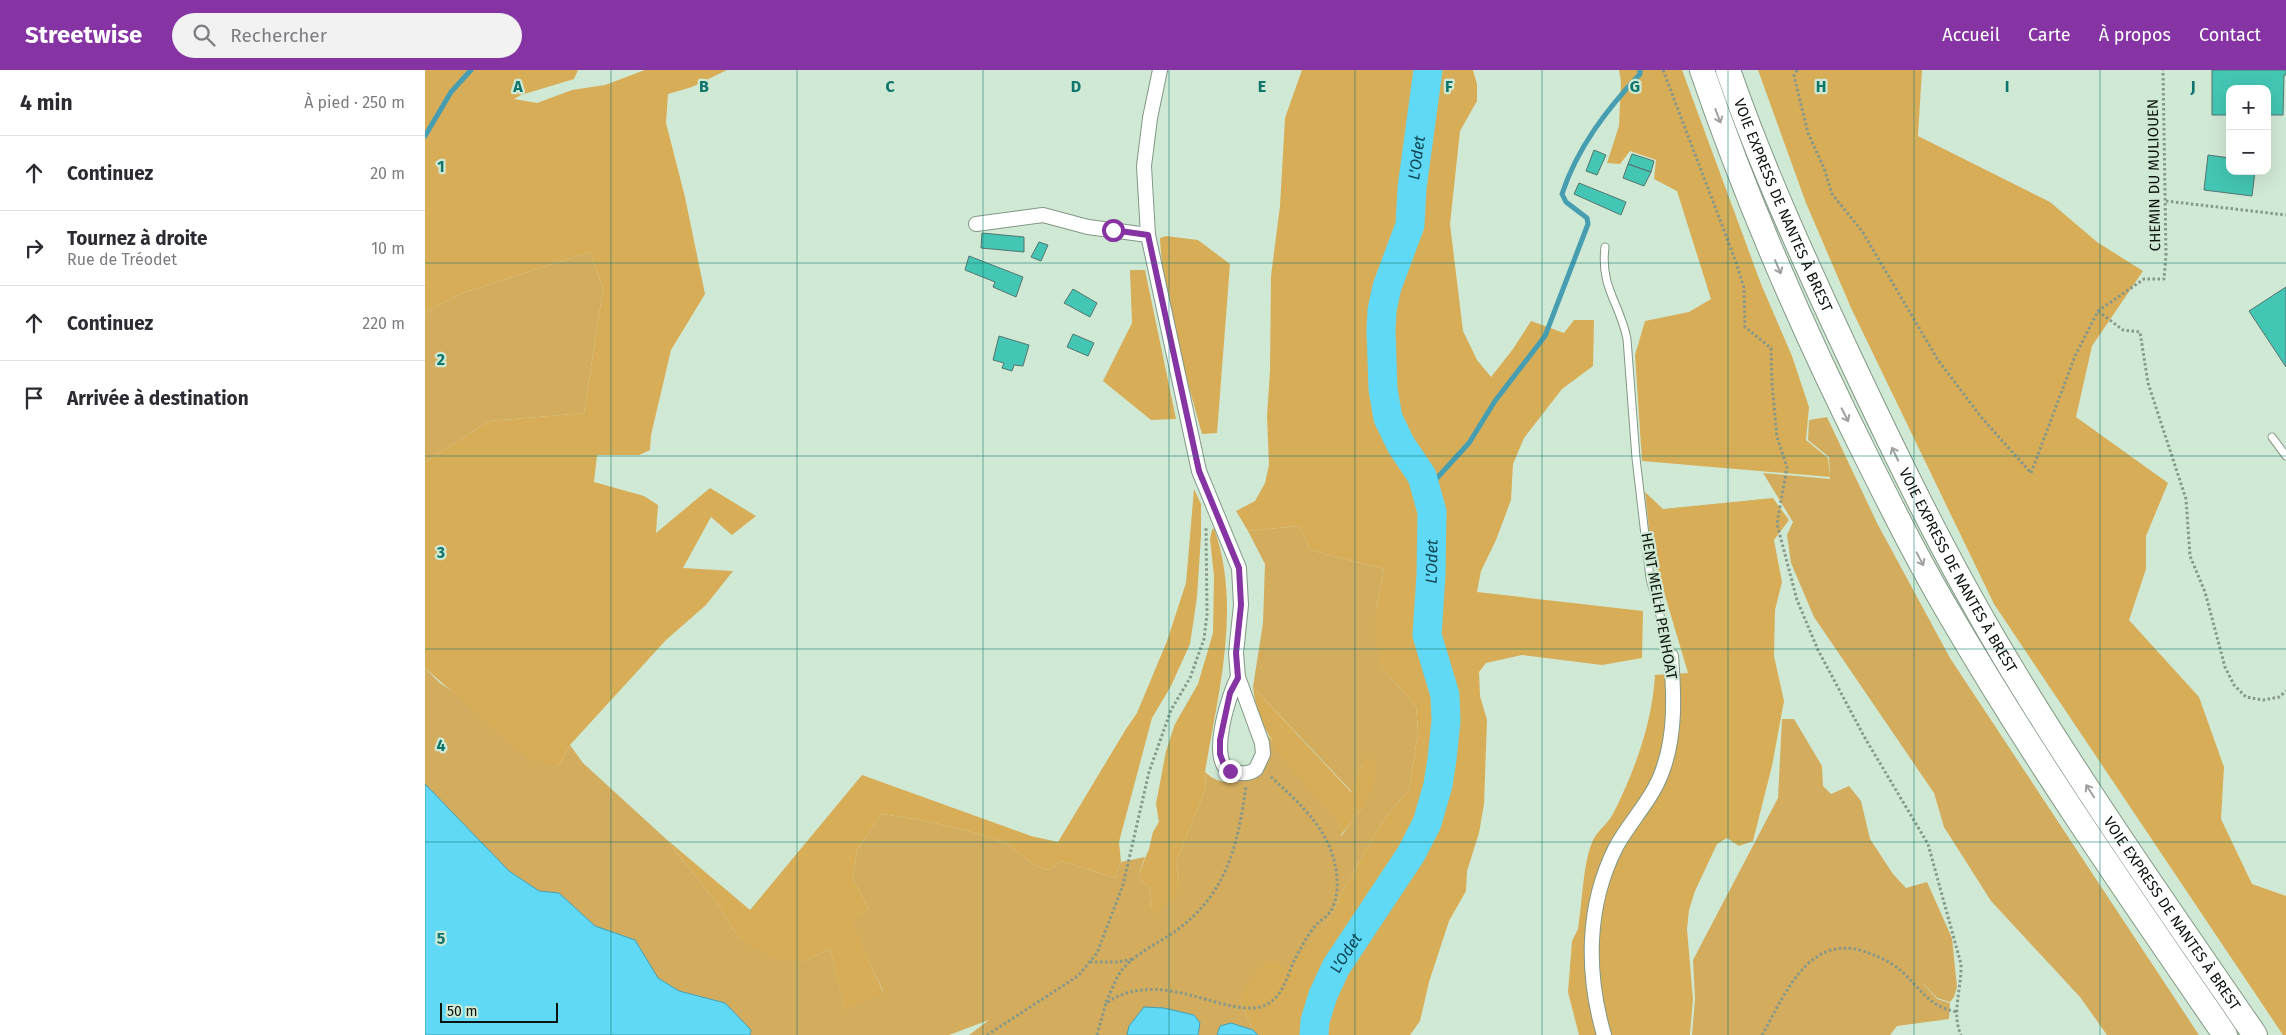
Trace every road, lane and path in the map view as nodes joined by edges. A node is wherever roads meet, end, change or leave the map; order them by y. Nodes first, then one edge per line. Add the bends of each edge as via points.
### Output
1 (1160, 70) edge
2 (1663, 70) edge
3 (1702, 70) edge
4 (1728, 70) edge
5 (1797, 70) edge
6 (2163, 70) edge
7 (2166, 201) junction
8 (2286, 215) edge
9 (976, 224) dead end
10 (1148, 235) junction
11 (1605, 247) dead end
12 (2098, 311) junction
13 (2272, 436) dead end
14 (2286, 456) edge
15 (1208, 495) junction
16 (1671, 656) joint
17 (1238, 678) junction
18 (2286, 691) edge
19 (1253, 770) junction
20 (1134, 959) junction
21 (1089, 962) junction
22 (1105, 1003) junction
23 (1957, 1012) junction
24 (987, 1035) edge
25 (1097, 1035) edge
26 (1604, 1035) edge
27 (1762, 1035) edge
28 (1961, 1035) edge
29 (2225, 1035) edge
30 (2255, 1035) edge

1 - 10 street via 1145,166
2 - 23 path via 1736,262 1744,288 1745,327 1771,348 1777,437 1787,467 1777,524 1797,600 1818,650 1865,738 1928,844 1961,964
3 -> 29 highway, VOIE EXPRESS DE NANTES À BREST via 1763,233 1835,394 1946,608 2016,724
30 -> 4 highway, VOIE EXPRESS DE NANTES À BREST via 2060,745 1919,505 1818,290
5 - 12 path via 1794,76 1808,133 1833,194 1862,231 1938,360 1981,417 2031,473 2075,356
6 - 7 path, CHEMIN DU MULIOUEN
7 - 8 path
7 - 12 path, CHEMIN DU MULIOUEN via 2164,279 2144,279
9 - 10 street via 1043,215 1088,227
10 - 15 street via 1199,471
11 - 16 lane, HENT MEILH PENHOAT via 1603,268 1606,282 1625,326 1627,339 1650,578
12 - 18 path via 2123,330 2141,332 2148,384 2185,499 2190,556 2205,592 2225,667 2234,686 2246,697 2263,700 2279,697
13 - 14 lane
15 - 17 street via 1239,568
15 - 21 path via 1204,639 1190,678 1171,710 1149,772 1123,885 1097,953
16 - 26 street, HENT MEILH PENHOAT via 1673,723 1665,761 1657,785 1616,847 1595,909 1591,979
17 - 19 street via 1262,743 1263,754
17 - 19 street via 1230,693 1220,754 1225,768 1230,771
19 - 20 path via 1236,843 1217,888 1202,908 1178,929
19 - 22 path via 1290,795 1323,833 1332,848 1337,870 1338,889 1331,912 1305,941 1288,974 1285,988 1259,1007 1241,1008 1184,993 1152,989 1133,990
20 - 21 path
20 - 22 path via 1121,971
21 - 24 path via 1078,976
22 - 25 path
23 - 27 path via 1944,1009 1924,997 1906,976 1888,962 1855,949 1835,948 1810,960 1797,975
23 - 28 path via 1956,1024

